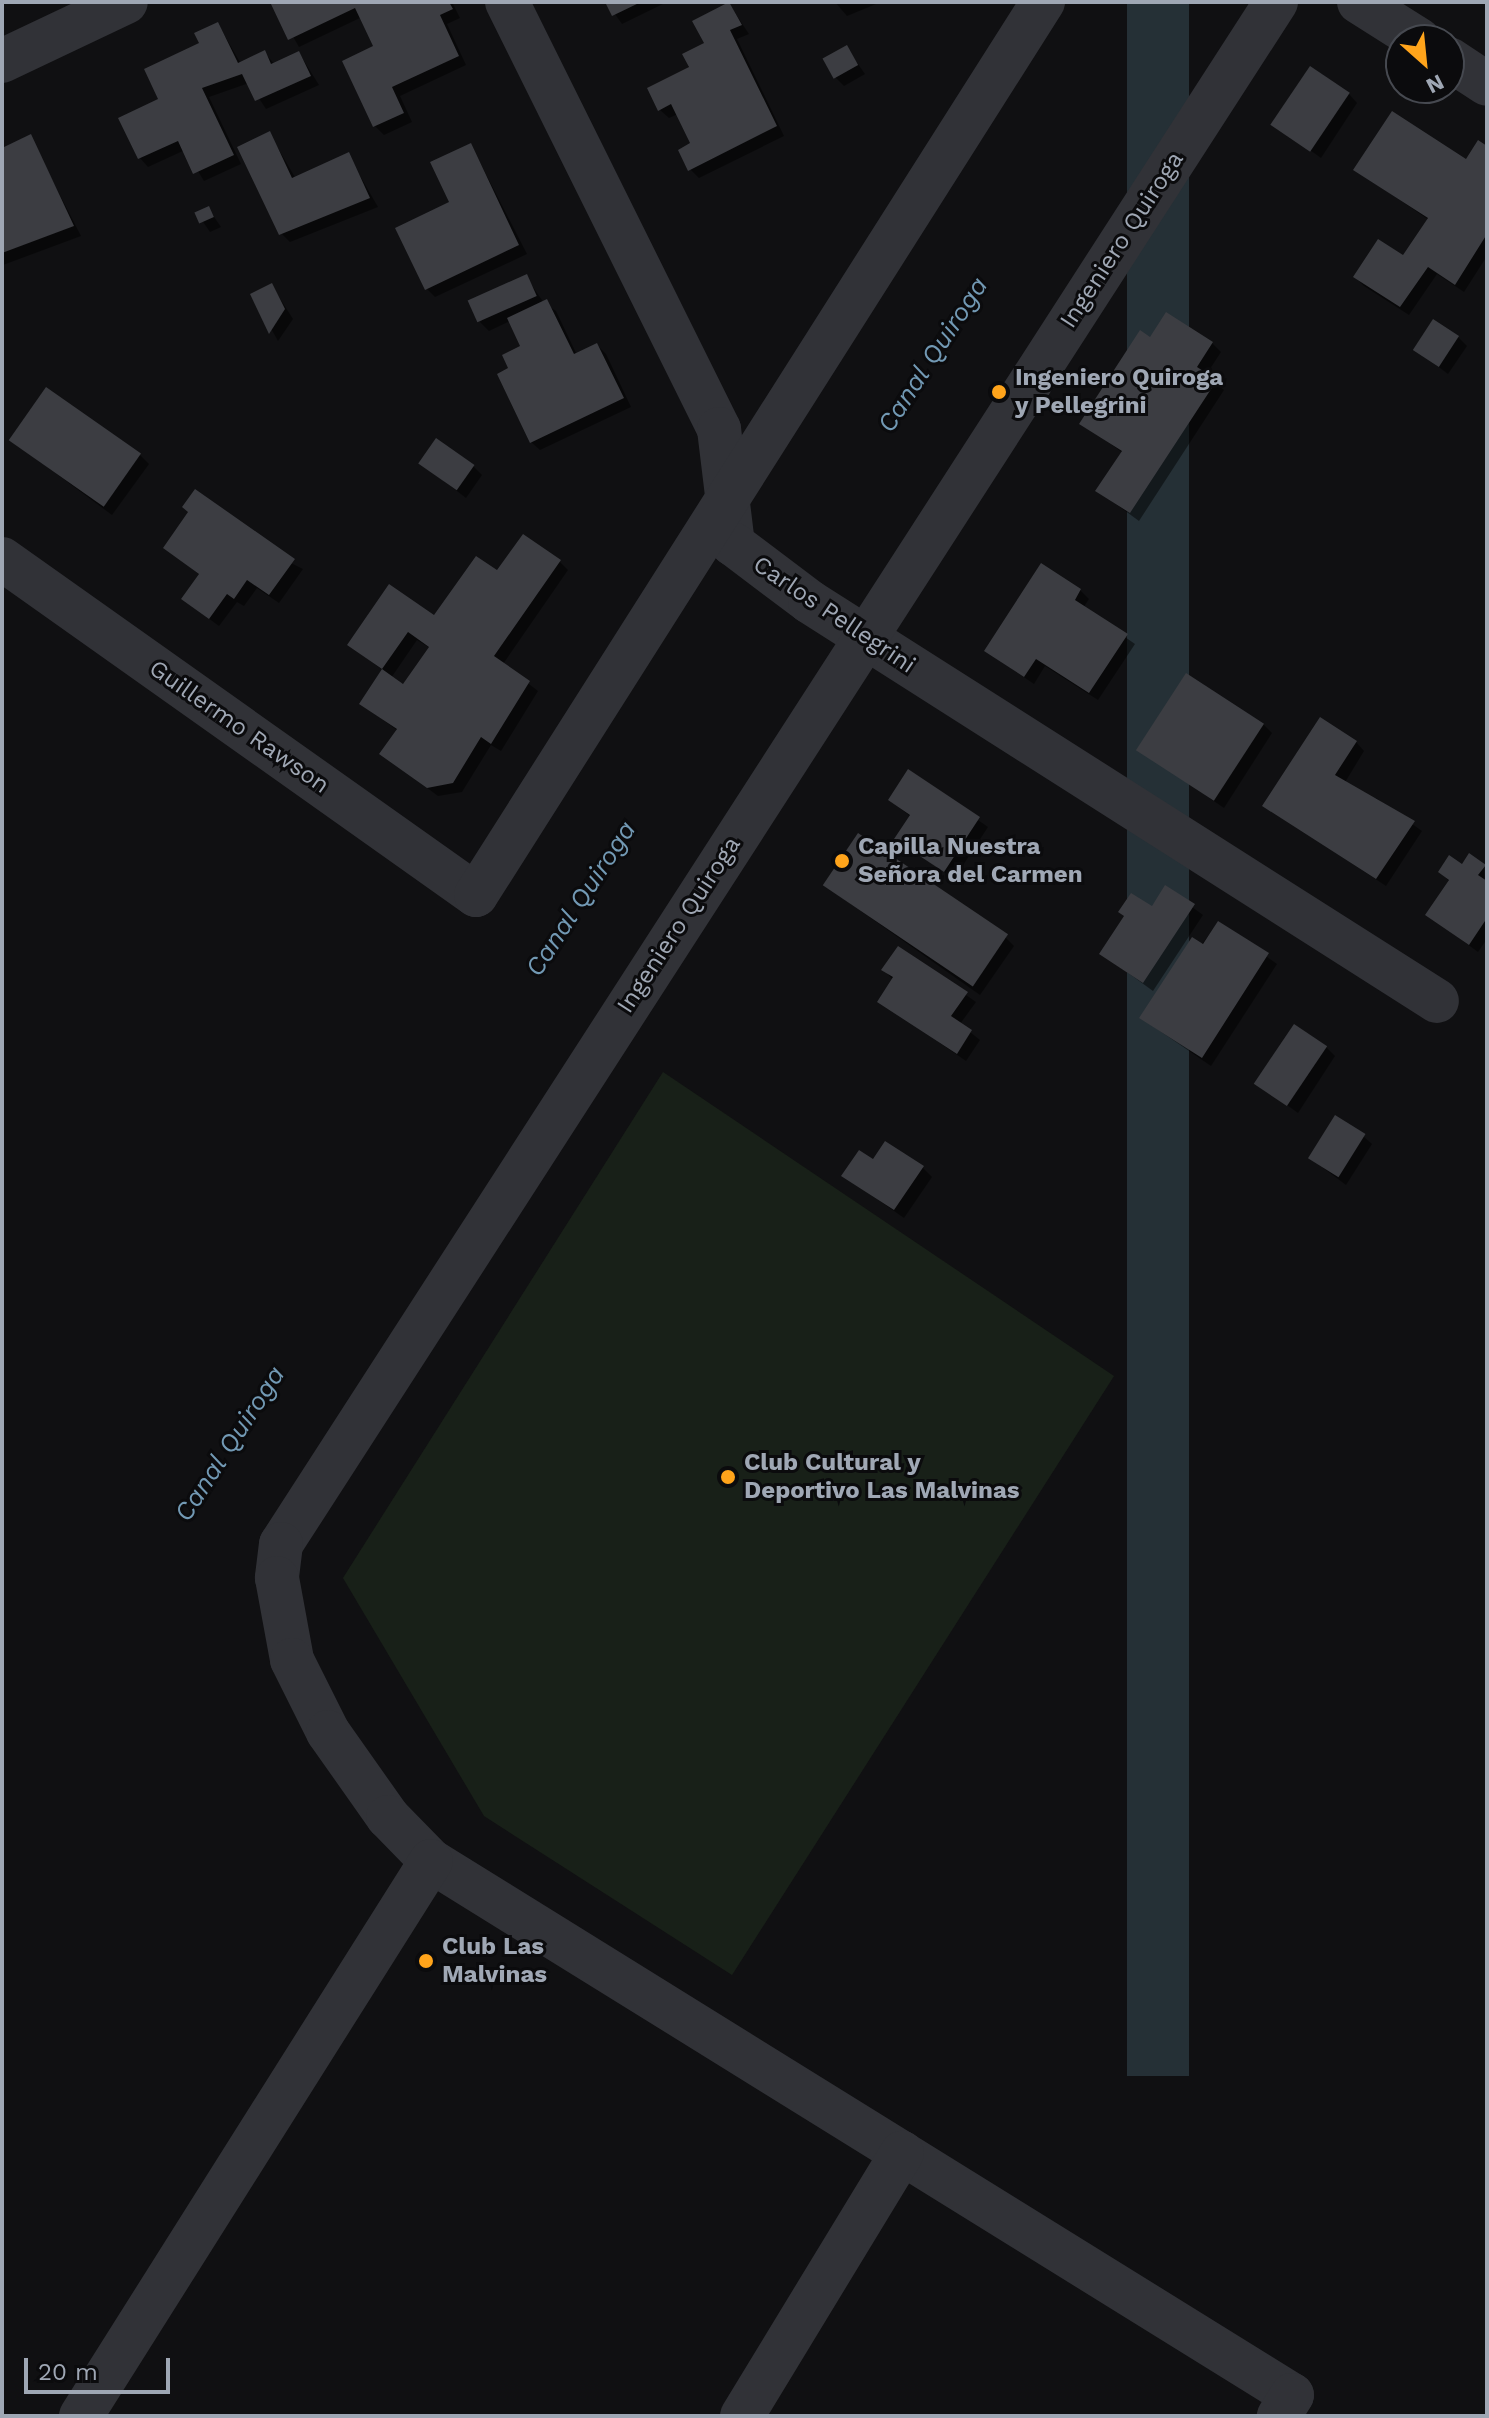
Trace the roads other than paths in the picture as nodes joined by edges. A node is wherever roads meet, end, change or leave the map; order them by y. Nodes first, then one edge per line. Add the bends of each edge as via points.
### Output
1 (126, 2) edge
2 (507, 2) edge
3 (1043, 2) edge
4 (1276, 2) edge
5 (1359, 2) edge
6 (1394, 24) edge
7 (2, 61) edge
8 (1465, 70) edge
9 (1487, 84) edge
10 (728, 499) junction
11 (2, 559) edge
12 (865, 638) junction
13 (1437, 1001) dead end
14 (431, 1861) junction
15 (902, 2153) junction
16 (81, 2416) edge
17 (742, 2416) edge
18 (1279, 2416) edge

1 - 7 street
2 - 10 street, Carlos Pellegrini via 719,429
3 - 10 street
4 - 12 street, Ingeniero Quiroga
5 - 6 street
8 - 9 street
10 - 11 street, Guillermo Rawson via 476,895
10 - 12 street, Carlos Pellegrini via 733,544
12 - 13 street, Carlos Pellegrini
12 - 14 street, Ingeniero Quiroga via 281,1544 279,1606 298,1672 357,1776
14 - 15 street, Ingeniero Quiroga
14 - 16 street
15 - 17 street
15 - 18 street, Ingeniero Quiroga via 1292,2395

